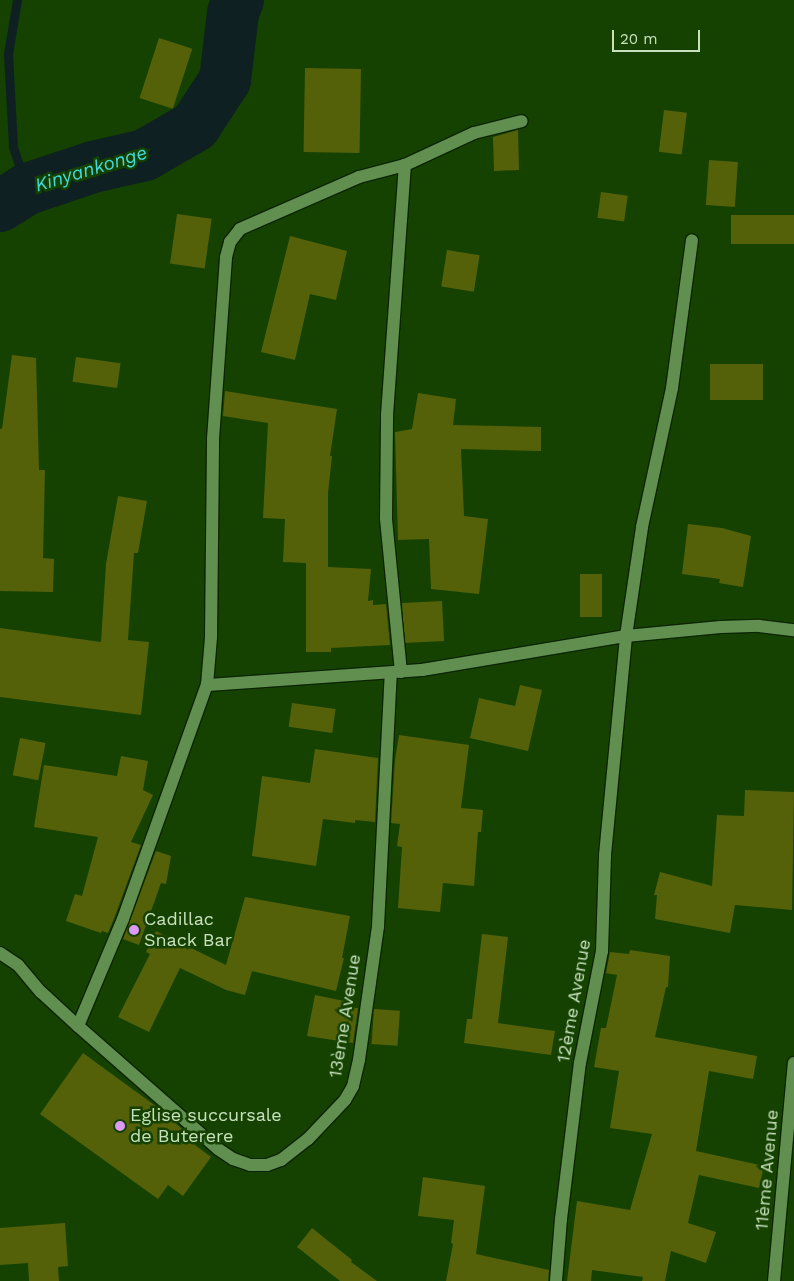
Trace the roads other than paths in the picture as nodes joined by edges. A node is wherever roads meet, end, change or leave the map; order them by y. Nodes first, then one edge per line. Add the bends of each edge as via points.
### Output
1 (522, 121) dead end
2 (405, 165) junction
3 (692, 240) dead end
4 (794, 630) edge
5 (626, 636) junction
6 (396, 672) junction
7 (207, 685) junction
8 (0, 953) edge
9 (78, 1026) junction
10 (794, 1063) edge
11 (556, 1281) edge
12 (774, 1281) edge

1 - 2 street via 474,133
2 - 6 street, 13ème Avenue via 386,424 386,518
2 - 7 street via 359,177 249,225 240,229 230,242 226,257 213,439 212,637
3 - 5 street, 12ème Avenue via 672,388 642,527
4 - 5 street via 759,626 721,627
5 - 6 street
5 - 11 street, 12ème Avenue via 605,855 602,951 580,1063
6 - 7 street
6 - 9 street, 13ème Avenue via 378,926 358,1060 345,1100 308,1139 281,1160 250,1165 233,1159
7 - 9 street via 124,919
8 - 9 street, 13ème Avenue via 18,965 41,992
10 - 12 street, 11ème Avenue

